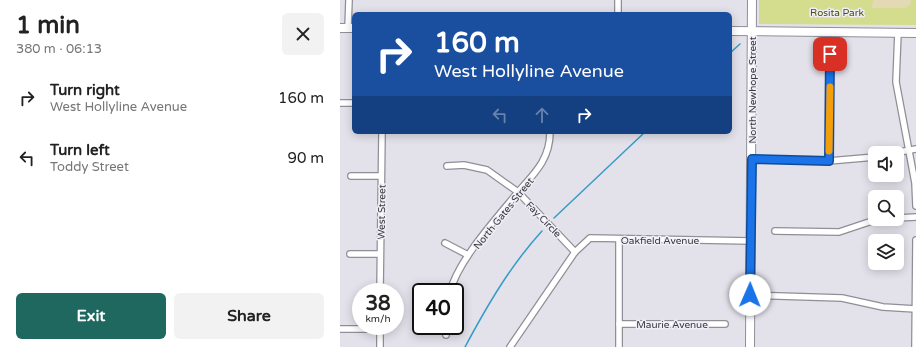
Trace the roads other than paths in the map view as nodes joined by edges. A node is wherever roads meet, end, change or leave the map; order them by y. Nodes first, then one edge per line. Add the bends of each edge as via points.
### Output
1 (348, 0) edge
2 (618, 0) edge
3 (752, 0) edge
4 (618, 12) edge
5 (347, 28) edge
6 (732, 31) edge
7 (752, 31) junction
8 (898, 32) junction
9 (916, 33) edge
10 (830, 54) dead end
11 (340, 102) edge
12 (352, 103) edge
13 (382, 134) edge
14 (550, 134) edge
15 (916, 149) edge
16 (908, 150) junction
17 (904, 151) edge
18 (868, 158) edge
19 (752, 159) junction
20 (829, 161) junction
21 (447, 166) dead end
22 (351, 176) dead end
23 (381, 176) junction
24 (518, 192) junction
25 (916, 206) edge
26 (916, 217) edge
27 (904, 218) edge
28 (868, 222) edge
29 (775, 231) dead end
30 (619, 240) junction
31 (751, 240) junction
32 (916, 240) edge
33 (445, 243) dead end
34 (575, 252) junction
35 (350, 254) dead end
36 (380, 254) junction
37 (468, 255) junction
38 (380, 283) edge
39 (452, 283) edge
40 (750, 295) junction
41 (916, 309) edge
42 (619, 324) junction
43 (725, 324) dead end
44 (340, 329) edge
45 (352, 329) edge
46 (380, 335) edge
47 (380, 347) edge
48 (510, 347) edge
49 (619, 347) edge
50 (750, 347) edge
51 (915, 347) edge

1 - 5 street
2 - 4 street
3 - 7 street, North Newhope Street
6 - 7 street
7 - 8 street
7 - 19 street, North Newhope Street
8 - 9 street
8 - 16 street via 896,82
10 - 20 street
11 - 12 street
13 - 23 street, West Street
14 - 24 street, North Gates Street via 542,165
15 - 16 street
16 - 17 street
16 - 25 street via 915,183
18 - 20 street
19 - 20 street
19 - 31 street, North Newhope Street
21 - 24 street, Fay Circle via 464,165 487,170
22 - 23 street
23 - 36 street, West Street
24 - 34 street, Fay Circle
24 - 37 street, North Gates Street
26 - 27 street
28 - 29 street via 839,232
30 - 31 street, Oakfield Avenue
30 - 34 street, Oakfield Avenue via 590,238
30 - 42 street
31 - 40 street, North Newhope Street
32 - 41 street
33 - 37 street
34 - 48 street, Oakfield Avenue
35 - 36 street
36 - 38 street, West Street
37 - 39 street, North Gates Street
40 - 41 street via 842,298 883,307
40 - 50 street, North Newhope Street
41 - 51 street
42 - 43 street, Maurie Avenue
42 - 49 street
44 - 45 street
46 - 47 street

